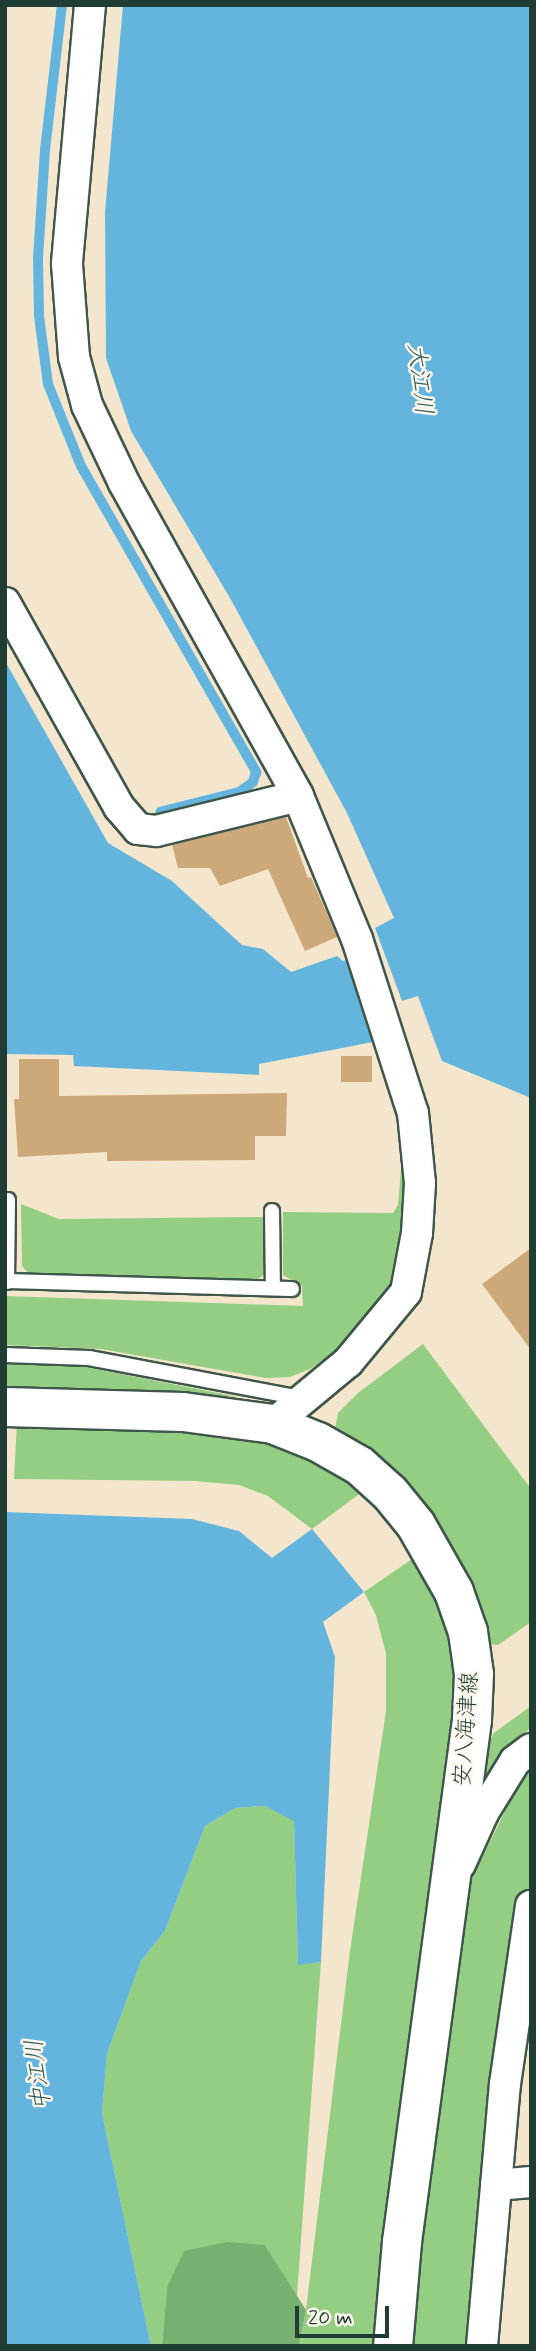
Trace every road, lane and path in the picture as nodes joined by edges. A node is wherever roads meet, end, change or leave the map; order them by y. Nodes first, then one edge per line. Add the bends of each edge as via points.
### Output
1 (90, 5) edge
2 (5, 603) edge
3 (298, 796) junction
4 (8, 1200) dead end
5 (272, 1211) dead end
6 (6, 1282) edge
7 (272, 1288) junction
8 (292, 1289) dead end
9 (5, 1355) edge
10 (305, 1399) junction
11 (5, 1407) edge
12 (273, 1423) junction
13 (531, 1749) edge
14 (449, 1890) junction
15 (531, 1906) edge
16 (531, 2182) edge
17 (496, 2185) junction
18 (393, 2346) edge
19 (482, 2346) edge

1 - 3 street via 67,264 74,357 87,405 124,483
2 - 3 street via 119,807 138,829 156,831
3 - 10 street via 357,939 385,1023 413,1113 420,1183 417,1234 406,1292 348,1362
4 - 6 lane
5 - 7 lane
6 - 7 lane
7 - 8 lane
9 - 10 lane via 89,1357
10 - 12 street
11 - 12 main road, 安八海津線 via 183,1412
12 - 14 main road, 安八海津線 via 360,1466 390,1493 416,1525 454,1592 468,1632 474,1674
13 - 14 street via 515,1761 483,1813
14 - 18 main road, 安八海津線 via 402,2242
15 - 17 street via 505,2084
16 - 17 street
17 - 19 street

